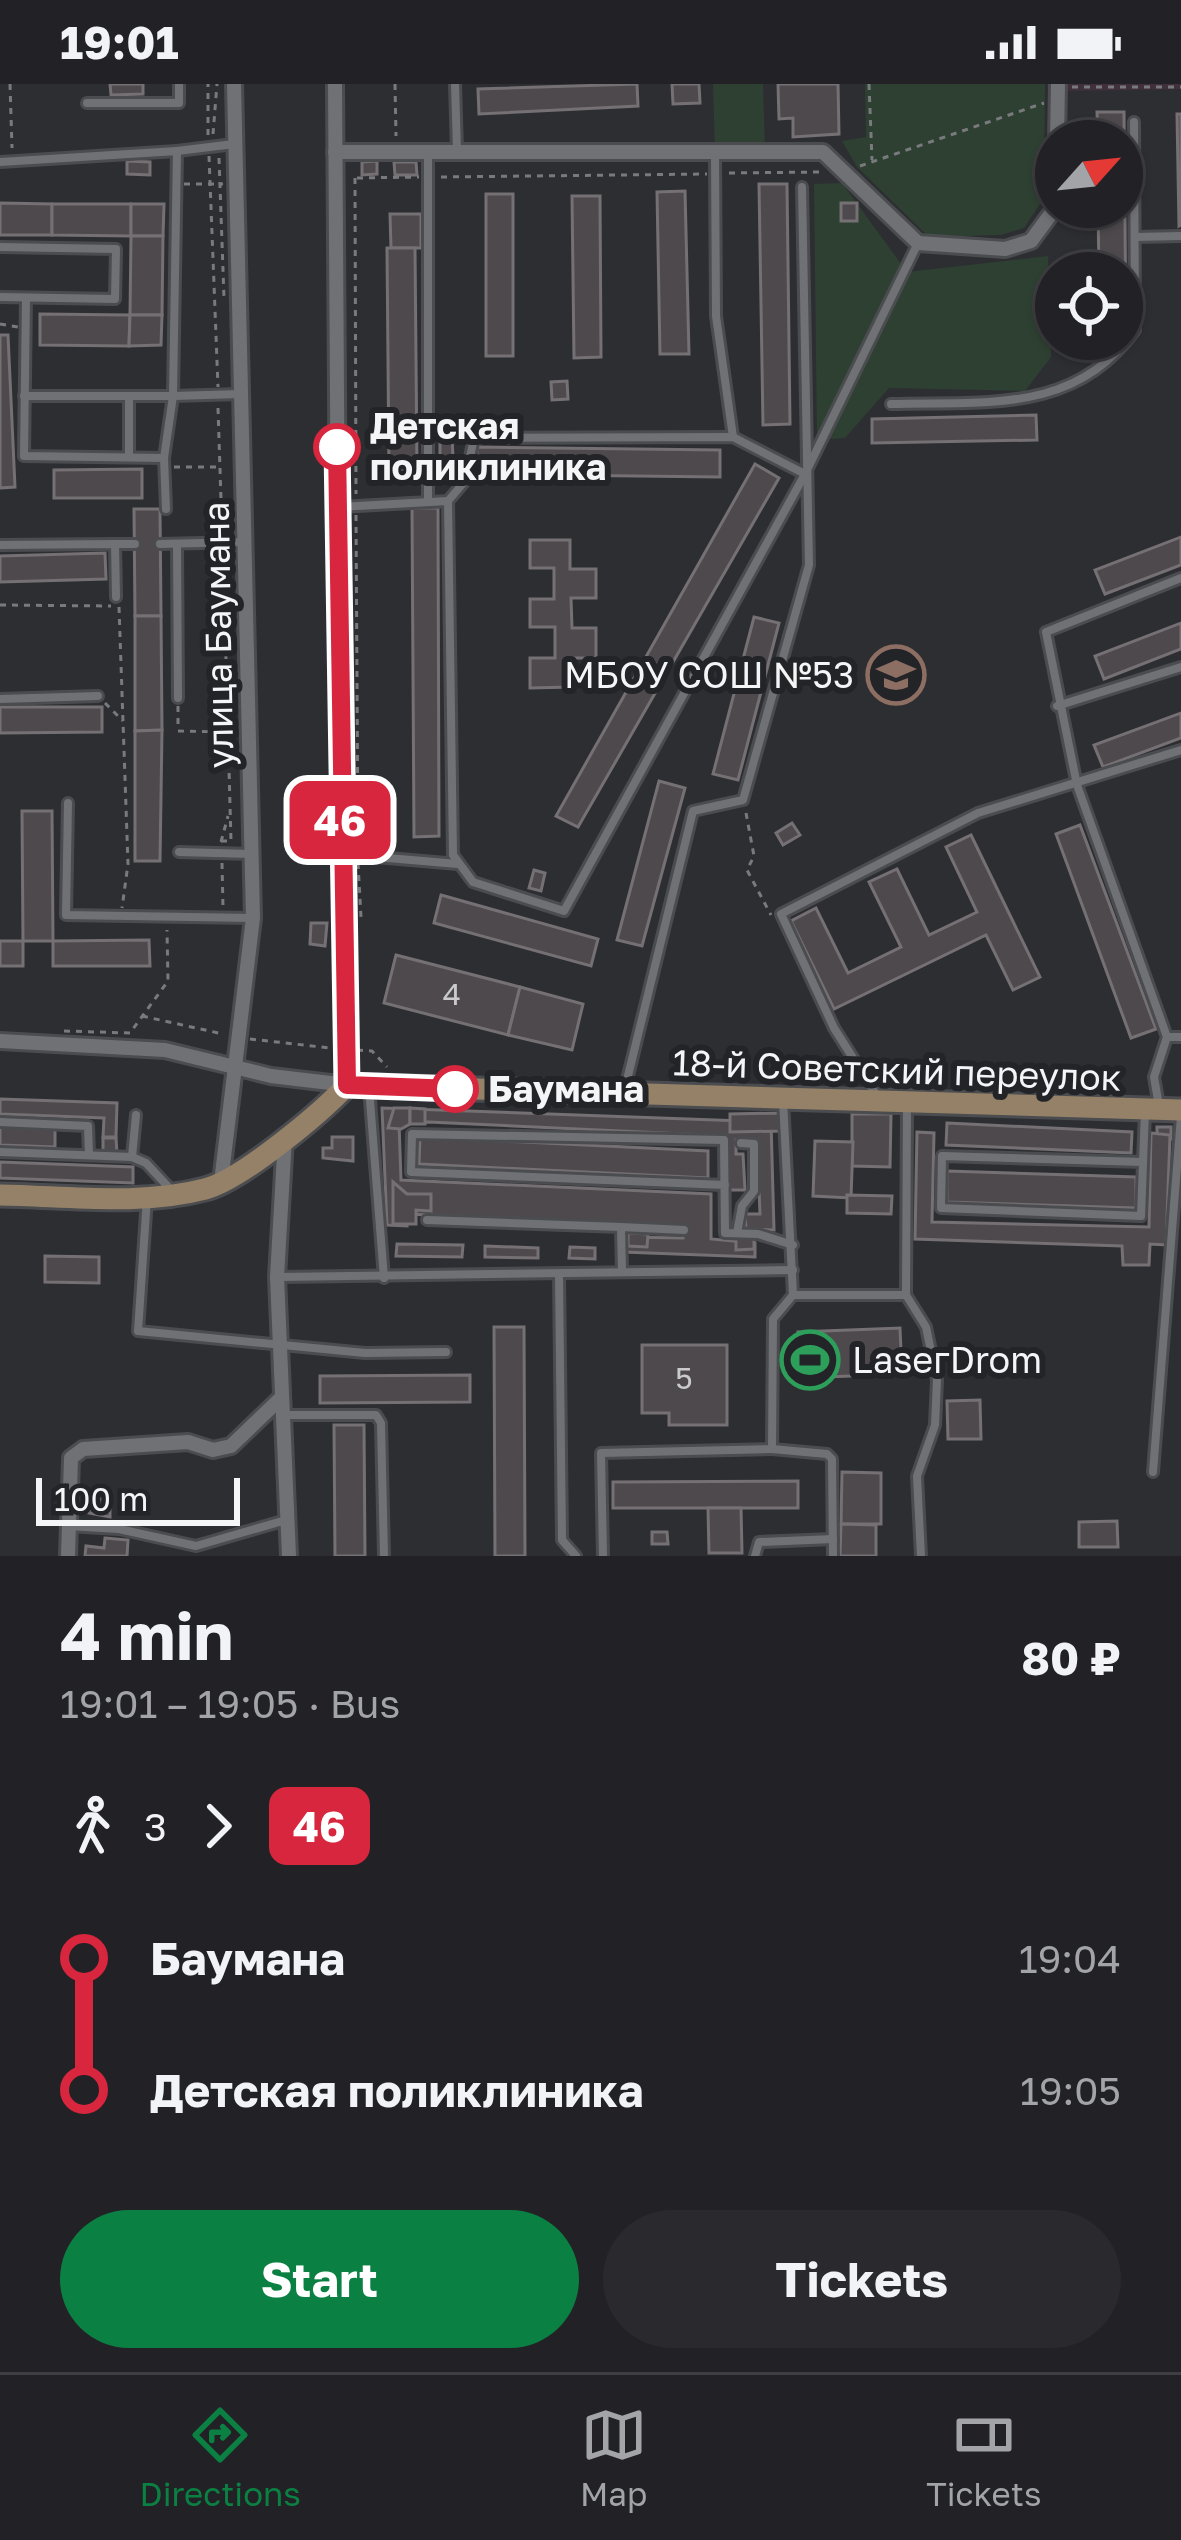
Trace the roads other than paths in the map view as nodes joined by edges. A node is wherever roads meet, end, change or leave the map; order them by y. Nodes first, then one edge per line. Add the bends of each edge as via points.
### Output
1 (179, 84) edge
2 (234, 84) edge
3 (335, 84) edge
4 (455, 84) edge
5 (1058, 85) edge
6 (88, 103) dead end
7 (1057, 120) edge
8 (235, 144) junction
9 (177, 151) junction
10 (457, 151) junction
11 (335, 152) junction
12 (428, 152) junction
13 (715, 152) junction
14 (0, 162) edge
15 (802, 187) dead end
16 (1041, 228) edge
17 (1135, 228) edge
18 (1181, 236) edge
19 (1135, 237) junction
20 (918, 243) junction
21 (0, 248) edge
22 (0, 297) edge
23 (26, 298) junction
24 (242, 394) junction
25 (25, 396) junction
26 (173, 396) junction
27 (129, 397) junction
28 (891, 404) dead end
29 (733, 436) junction
30 (129, 457) junction
31 (164, 458) junction
32 (806, 474) junction
33 (428, 500) junction
34 (448, 501) junction
35 (338, 507) junction
36 (166, 509) dead end
37 (246, 542) junction
38 (115, 544) junction
39 (135, 544) dead end
40 (160, 544) dead end
41 (177, 544) junction
42 (0, 545) edge
43 (1181, 578) edge
44 (117, 601) road end
45 (1181, 667) edge
46 (98, 696) road end
47 (178, 698) road end
48 (0, 699) edge
49 (1058, 706) junction
50 (1181, 750) edge
51 (1077, 785) junction
52 (68, 803) dead end
53 (179, 852) dead end
54 (253, 854) junction
55 (340, 854) junction
56 (459, 864) junction
57 (253, 918) junction
58 (1167, 1037) junction
59 (1181, 1037) edge
60 (0, 1040) edge
61 (235, 1067) junction
62 (368, 1086) junction
63 (623, 1096) junction
64 (783, 1098) junction
65 (880, 1101) junction
66 (908, 1101) junction
67 (1167, 1111) edge
68 (136, 1115) dead end
69 (0, 1122) edge
70 (285, 1138) junction
71 (741, 1143) dead end
72 (0, 1152) edge
73 (88, 1155) junction
74 (132, 1157) junction
75 (1143, 1162) junction
76 (221, 1182) junction
77 (725, 1185) junction
78 (173, 1192) junction
79 (0, 1195) edge
80 (148, 1196) junction
81 (427, 1220) dead end
82 (621, 1227) junction
83 (684, 1229) dead end
84 (737, 1232) junction
85 (793, 1245) junction
86 (793, 1270) junction
87 (622, 1272) junction
88 (559, 1274) junction
89 (277, 1277) junction
90 (384, 1278) junction
91 (906, 1294) junction
92 (793, 1295) junction
93 (280, 1344) junction
94 (446, 1352) dead end
95 (282, 1397) junction
96 (283, 1415) junction
97 (772, 1450) junction
98 (1153, 1472) dead end
99 (287, 1520) junction
100 (68, 1526) junction
101 (833, 1539) junction
102 (68, 1556) edge
103 (290, 1556) edge
104 (384, 1556) edge
105 (575, 1556) edge
106 (603, 1556) edge
107 (755, 1556) edge
108 (833, 1556) edge
109 (921, 1556) edge

1 - 6 lane via 179,103
2 - 8 street, улица Баумана
3 - 11 street
4 - 10 lane
5 - 7 street
8 - 9 lane
8 - 24 street, улица Баумана via 229,184
9 - 14 lane
9 - 26 lane
10 - 12 street
10 - 13 street
11 - 12 street
11 - 35 street
12 - 33 lane
13 - 20 street via 823,152
13 - 29 lane via 716,316
15 - 32 lane
16 - 20 street via 1031,241 1005,249
17 - 19 lane
18 - 19 lane
19 - 28 lane via 1136,330 1096,371 1038,399
20 - 32 lane
21 - 23 lane via 116,249 115,299
22 - 23 lane
23 - 25 lane
24 - 26 lane
24 - 37 street, улица Баумана
25 - 27 lane
25 - 30 lane via 23,456
26 - 27 lane
26 - 31 lane
27 - 30 lane
29 - 32 lane
29 - 34 lane via 474,439 465,481
30 - 31 lane
31 - 36 lane
32 - 56 lane via 564,911 473,882
32 - 63 lane via 809,565 743,800 692,811
33 - 34 lane
33 - 35 lane
34 - 56 lane via 450,803
35 - 55 street
37 - 41 lane
37 - 54 street, улица Баумана
38 - 39 lane
38 - 42 lane
38 - 44 lane
40 - 41 lane
41 - 47 lane
43 - 49 lane via 1046,632
45 - 49 lane
46 - 48 lane
49 - 51 lane
50 - 51 lane
51 - 58 lane
51 - 65 lane via 978,813 781,914 834,1028
52 - 57 lane via 66,914
53 - 54 lane
54 - 57 street, улица Баумана
55 - 56 lane
55 - 62 street via 346,1050
57 - 61 street, улица Баумана
58 - 59 lane
58 - 67 lane via 1154,1078
60 - 61 street via 165,1050
61 - 62 street
61 - 76 street, улица Баумана
62 - 63 street, 18-й Советский переулок
62 - 70 street
62 - 90 lane
63 - 64 street, 18-й Советский переулок
64 - 65 street, 18-й Советский переулок
64 - 85 lane
65 - 66 street, 18-й Советский переулок
66 - 67 street, 18-й Советский переулок
66 - 91 lane
67 - 75 lane
67 - 98 lane
68 - 74 lane
69 - 73 lane via 88,1126
70 - 76 street
70 - 89 street
71 - 84 lane via 754,1144 754,1190
72 - 73 lane
73 - 74 lane
74 - 78 lane
75 - 75 lane via 1141,1216 940,1208 942,1156
76 - 78 street
77 - 77 lane via 724,1140 412,1134 411,1172
77 - 84 lane via 725,1233
78 - 80 street
79 - 80 street
80 - 93 lane via 138,1331
81 - 82 lane
82 - 83 lane
82 - 87 lane
84 - 85 lane
85 - 86 lane
86 - 87 lane
86 - 92 lane
87 - 88 lane
88 - 90 lane
88 - 105 lane via 562,1540
89 - 90 lane
89 - 93 street
91 - 92 lane
91 - 109 lane via 926,1328 937,1380 934,1425 917,1475
92 - 97 lane via 773,1319
93 - 94 lane
93 - 95 street
95 - 96 street
95 - 100 street via 232,1446 83,1449 71,1458
96 - 99 street
96 - 104 lane via 376,1415
97 - 101 lane via 832,1460
97 - 106 lane via 601,1453
99 - 100 lane via 196,1546
99 - 103 street
100 - 102 street
101 - 107 lane via 759,1542
101 - 108 lane

